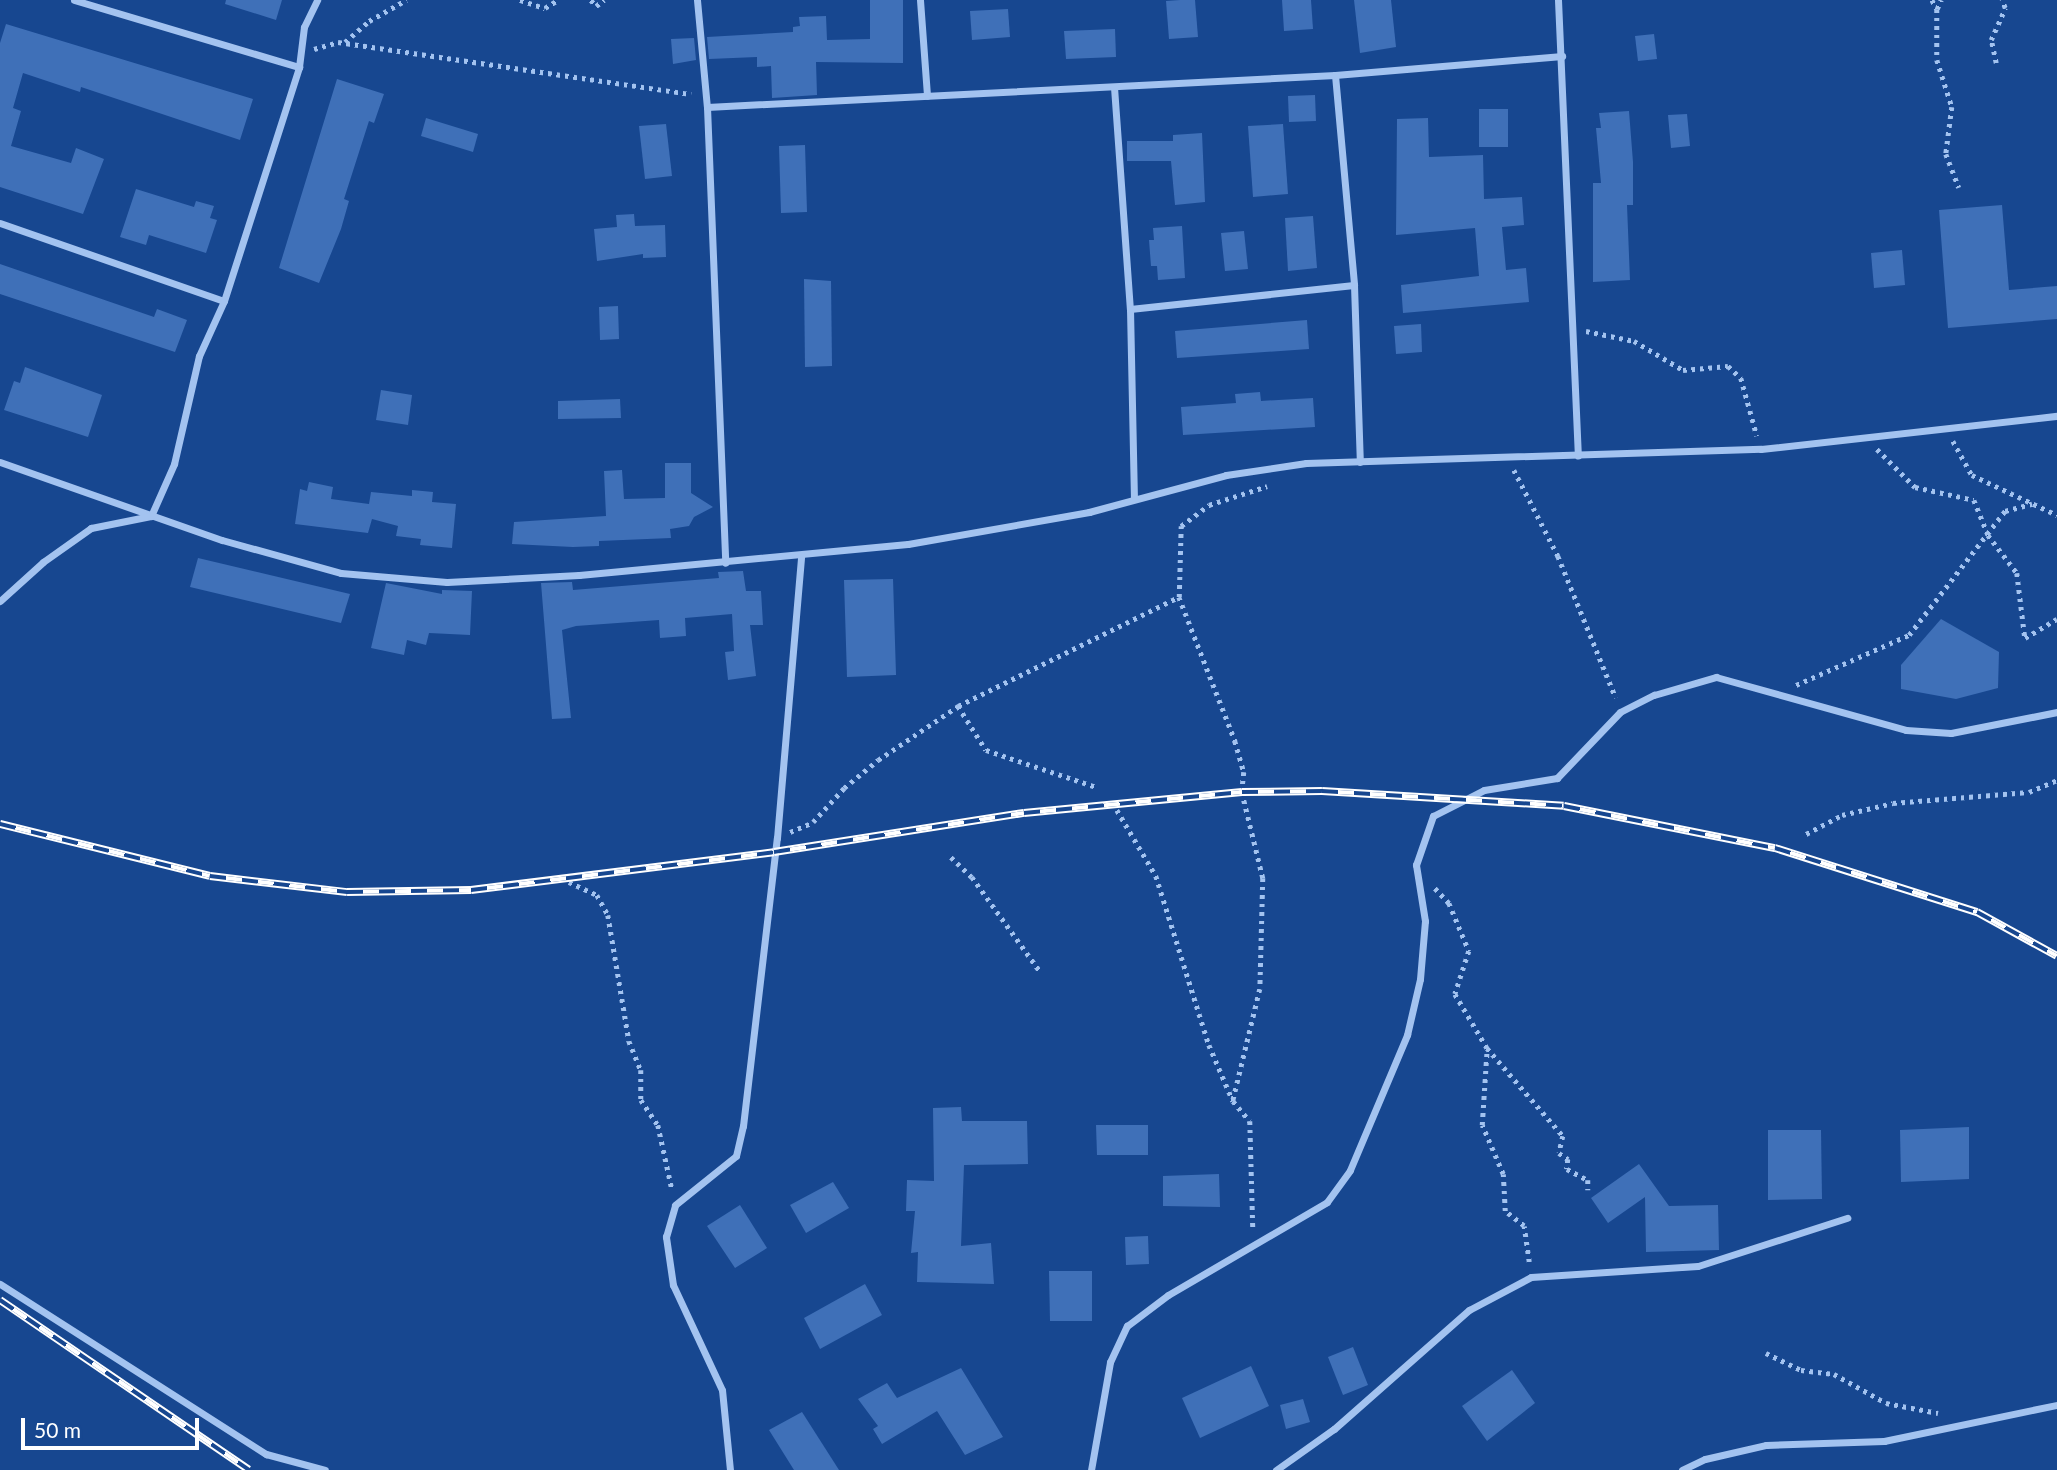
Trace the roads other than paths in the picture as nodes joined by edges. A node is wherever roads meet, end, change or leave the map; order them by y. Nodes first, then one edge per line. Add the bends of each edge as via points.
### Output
1 (74, 0) edge
2 (317, 0) edge
3 (697, 0) edge
4 (920, 0) edge
5 (1558, 0) edge
6 (1562, 56) junction
7 (299, 67) junction
8 (1335, 75) junction
9 (1114, 87) junction
10 (927, 96) junction
11 (707, 107) junction
12 (0, 223) edge
13 (1354, 285) junction
14 (224, 301) junction
15 (1130, 309) junction
16 (2057, 416) edge
17 (1578, 456) junction
18 (0, 462) edge
19 (1360, 462) junction
20 (1134, 498) junction
21 (152, 516) junction
22 (801, 556) junction
23 (725, 563) junction
24 (0, 601) edge
25 (2057, 712) edge
26 (1847, 1218) dead end
27 (0, 1284) edge
28 (2057, 1405) edge
29 (325, 1470) edge
30 (730, 1470) edge
31 (1091, 1470) edge
32 (1276, 1470) edge
33 (1682, 1470) edge

1 - 7 street
2 - 7 street via 304,27
3 - 11 street
4 - 10 street
5 - 6 street
6 - 8 street
6 - 17 street
7 - 14 street
8 - 9 street
8 - 13 street
9 - 10 street
9 - 15 street
10 - 11 street
11 - 23 street
12 - 14 street
13 - 15 street
13 - 19 street
14 - 21 street via 199,356 174,464
15 - 20 street
16 - 17 street via 1760,449
17 - 19 street
18 - 21 street
19 - 20 street via 1306,463 1226,475
20 - 22 street via 1019,526
21 - 23 street via 341,573 447,582
21 - 24 street via 91,528 43,562
22 - 23 street
22 - 30 street via 749,1095 736,1156 675,1205 666,1237 673,1286 722,1390
25 - 31 street via 1951,733 1906,730 1716,677 1654,695 1620,712 1557,778 1484,790 1446,805 1433,816 1416,865 1424,921 1420,979 1407,1035 1350,1170 1327,1202 1168,1295 1127,1326 1110,1362
26 - 32 street via 1698,1266 1531,1277 1469,1310 1334,1430
27 - 29 street via 266,1454
28 - 33 street via 1884,1441 1766,1445

